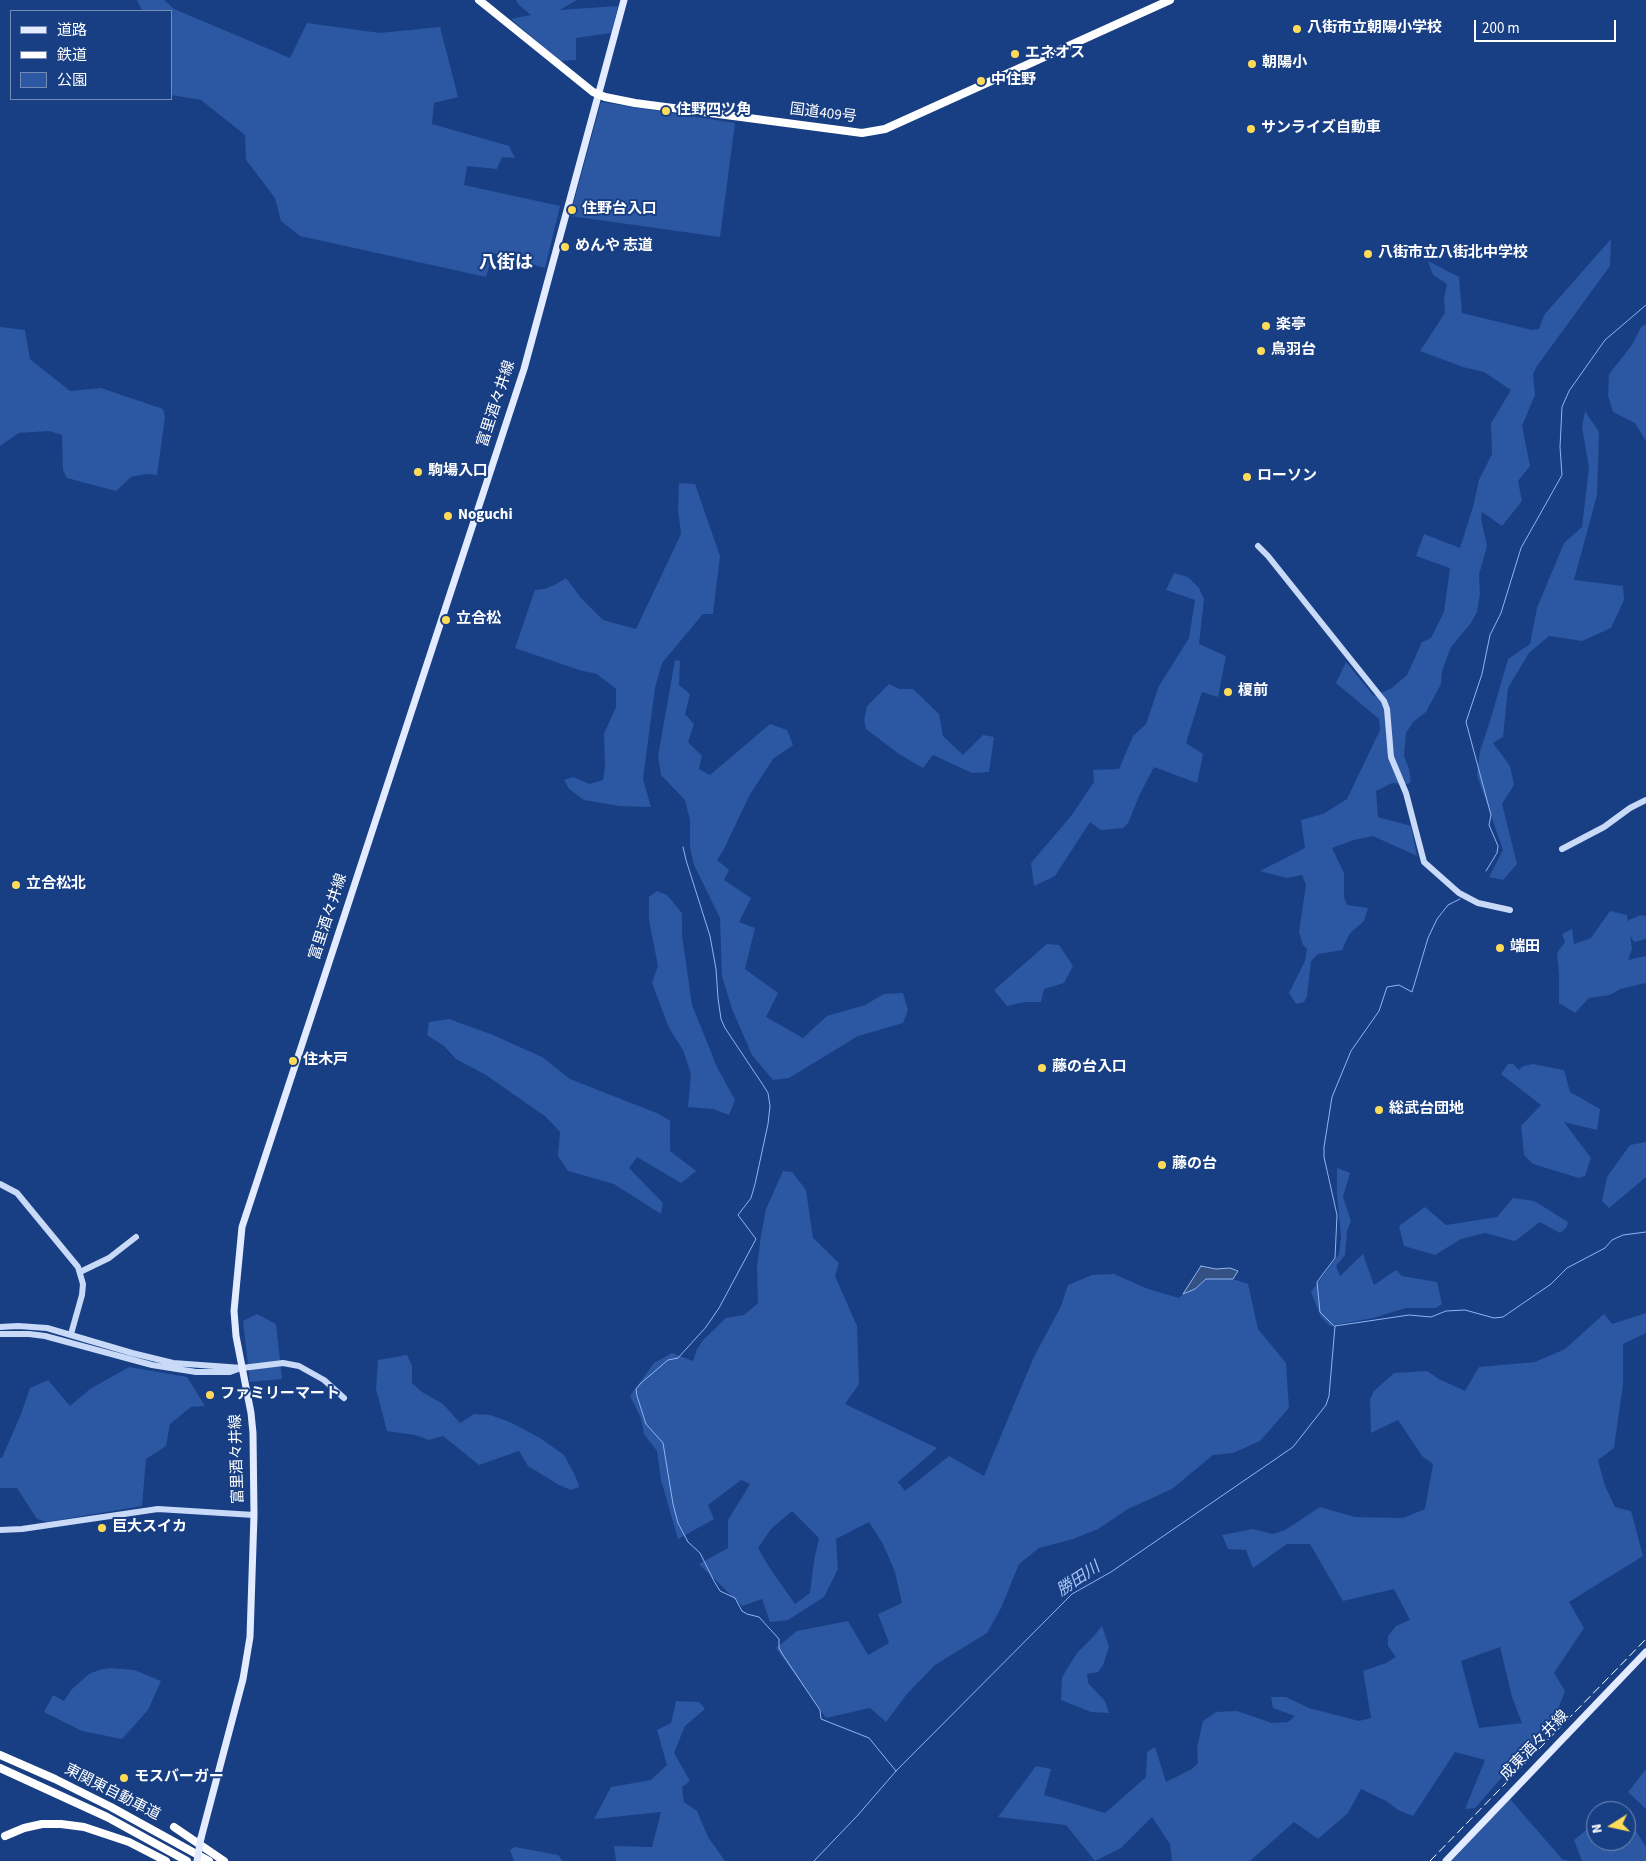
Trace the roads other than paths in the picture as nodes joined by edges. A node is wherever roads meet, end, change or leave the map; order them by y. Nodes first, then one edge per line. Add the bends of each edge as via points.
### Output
1 (479, 0) edge
2 (624, 0) edge
3 (1170, 0) edge
4 (598, 95) junction
5 (1258, 546) dead end
6 (1646, 800) edge
7 (1562, 849) dead end
8 (1510, 910) dead end
9 (0, 1184) edge
10 (136, 1237) dead end
11 (80, 1272) junction
12 (0, 1327) edge
13 (0, 1334) edge
14 (70, 1334) junction
15 (242, 1368) junction
16 (344, 1398) dead end
17 (254, 1515) junction
18 (0, 1530) edge
19 (1646, 1652) edge
20 (0, 1755) edge
21 (0, 1768) edge
22 (174, 1827) dead end
23 (5, 1836) dead end
24 (166, 1861) edge
25 (187, 1861) edge
26 (197, 1861) edge
27 (209, 1861) edge
28 (224, 1861) edge
29 (1446, 1861) edge

1 - 4 highway, 国道409号
2 - 4 main road, 富里酒々井線
3 - 4 highway, 国道409号 via 870,133 635,103
4 - 15 main road, 富里酒々井線 via 524,369 246,1215 234,1311
5 - 8 street via 1384,702 1391,757 1406,793 1424,862 1472,900
6 - 7 street
9 - 11 street via 17,1193 74,1260
10 - 11 street via 110,1258
11 - 14 street via 82,1295
12 - 14 street via 28,1326
13 - 15 street via 45,1336 152,1365 196,1372 230,1372
14 - 15 street via 173,1362
15 - 16 street via 283,1363 299,1366 324,1380
15 - 17 main road, 富里酒々井線 via 253,1433
17 - 18 street via 158,1510
17 - 26 main road, 富里酒々井線, bridge via 250,1646
19 - 29 main road, 成東酒々井線
20 - 27 highway, 東関東自動車道 via 111,1807
21 - 25 highway, 東関東自動車道 via 107,1817
22 - 28 highway
23 - 24 highway via 42,1824 84,1827 129,1842

